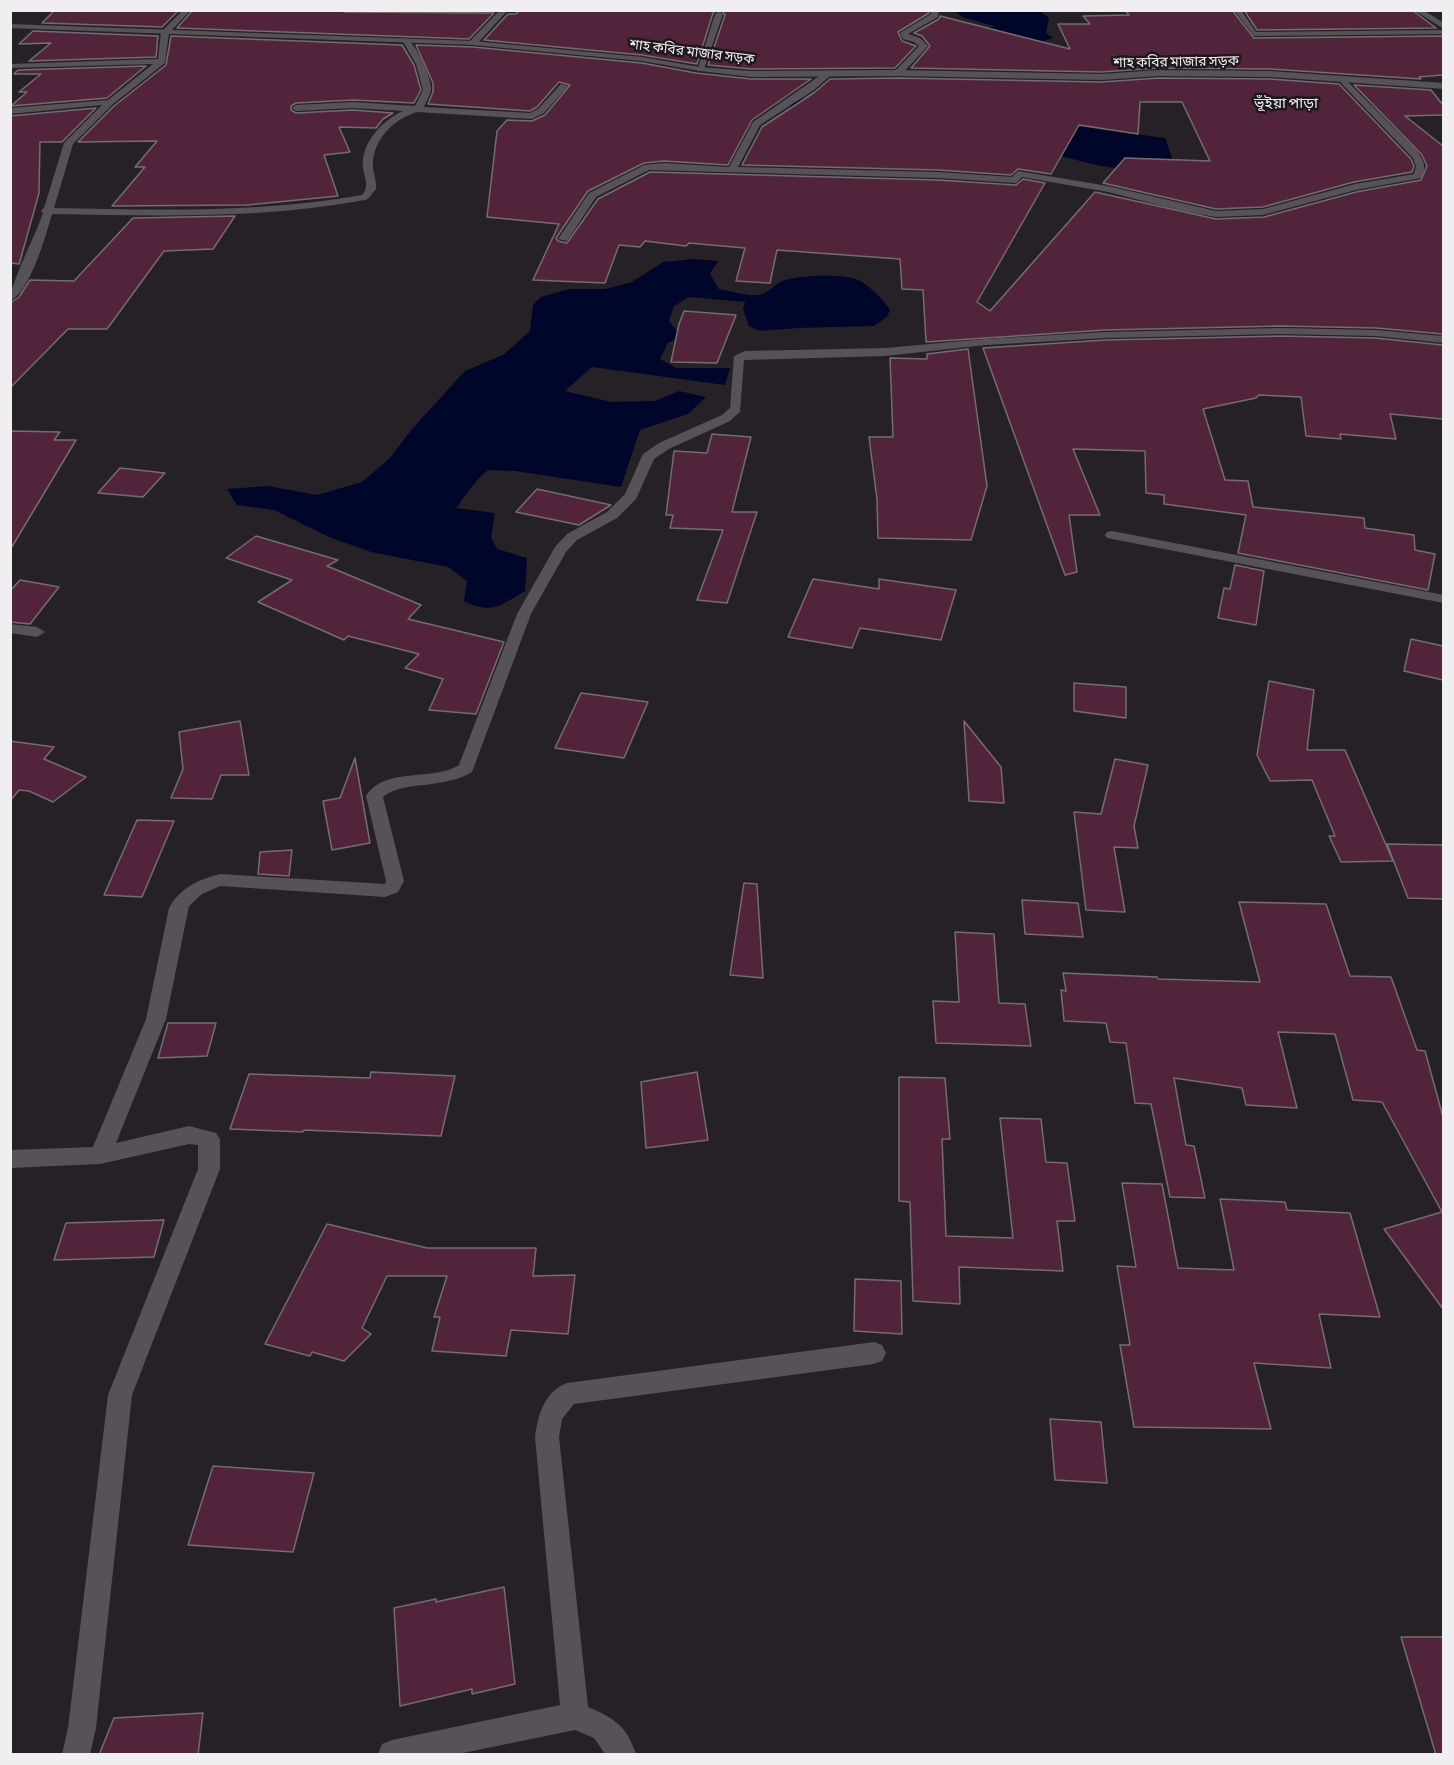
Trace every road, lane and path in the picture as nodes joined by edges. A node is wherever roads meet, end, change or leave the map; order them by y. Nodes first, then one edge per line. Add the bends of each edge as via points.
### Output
1 (188, 10) edge
2 (505, 10) edge
3 (935, 10) edge
4 (1237, 10) edge
5 (1417, 10) edge
6 (719, 14) dead end
7 (10, 26) edge
8 (1443, 29) edge
9 (165, 32) junction
10 (406, 40) junction
11 (473, 44) junction
12 (162, 61) junction
13 (10, 66) edge
14 (700, 69) junction
15 (828, 73) junction
16 (898, 73) junction
17 (1344, 81) junction
18 (564, 86) dead end
19 (1443, 86) edge
20 (110, 102) junction
21 (296, 108) dead end
22 (419, 108) junction
23 (10, 111) edge
24 (732, 170) junction
25 (46, 211) junction
26 (563, 239) dead end
27 (10, 298) edge
28 (1443, 340) edge
29 (1112, 535) dead end
30 (1443, 599) edge
31 (10, 628) edge
32 (37, 632) dead end
33 (100, 1155) junction
34 (10, 1159) edge
35 (874, 1353) dead end
36 (575, 1716) junction
37 (76, 1755) edge
38 (392, 1755) edge
39 (622, 1755) edge

1 - 9 street
2 - 11 street
3 - 16 street via 935,15 904,33 924,46
4 - 8 street via 1254,34
5 - 8 street
6 - 14 street
7 - 9 street, শাহ কবির মাজার সড়ক
9 - 10 street, শাহ কবির মাজার সড়ক
9 - 12 street
10 - 11 street, শাহ কবির মাজার সড়ক
10 - 22 street via 420,64 427,90
11 - 14 street, শাহ কবির মাজার সড়ক via 642,59
12 - 13 street
12 - 20 street
14 - 15 street, শাহ কবির মাজার সড়ক via 752,74
15 - 16 street, শাহ কবির মাজার সড়ক
15 - 24 street via 756,124
16 - 17 street, শাহ কবির মাজার সড়ক via 1270,74
17 - 19 street, শাহ কবির মাজার সড়ক
17 - 24 street via 1412,151 1420,162 1418,176 1355,187 1263,212 1216,214 1108,189 1018,174 1016,180
18 - 22 street via 532,116
20 - 23 street
20 - 25 street via 69,143
21 - 22 street
22 - 25 street via 392,119 370,150 368,166 373,186 365,197 246,213
24 - 26 street via 647,167 592,195
25 - 27 street via 41,235 20,285
28 - 33 street via 1293,331 1105,335 885,352 756,353 738,358 736,409 648,458 631,496 612,515 572,537 560,550 524,614 466,768 445,778 389,785 374,796 396,881 392,888 385,891 220,880 187,894 178,908 156,1019
29 - 30 street
31 - 32 street
33 - 34 street
33 - 37 street via 189,1135 209,1139 209,1169 120,1395
35 - 36 street via 567,1394 550,1415 547,1437
36 - 38 street
36 - 39 street via 604,1728

